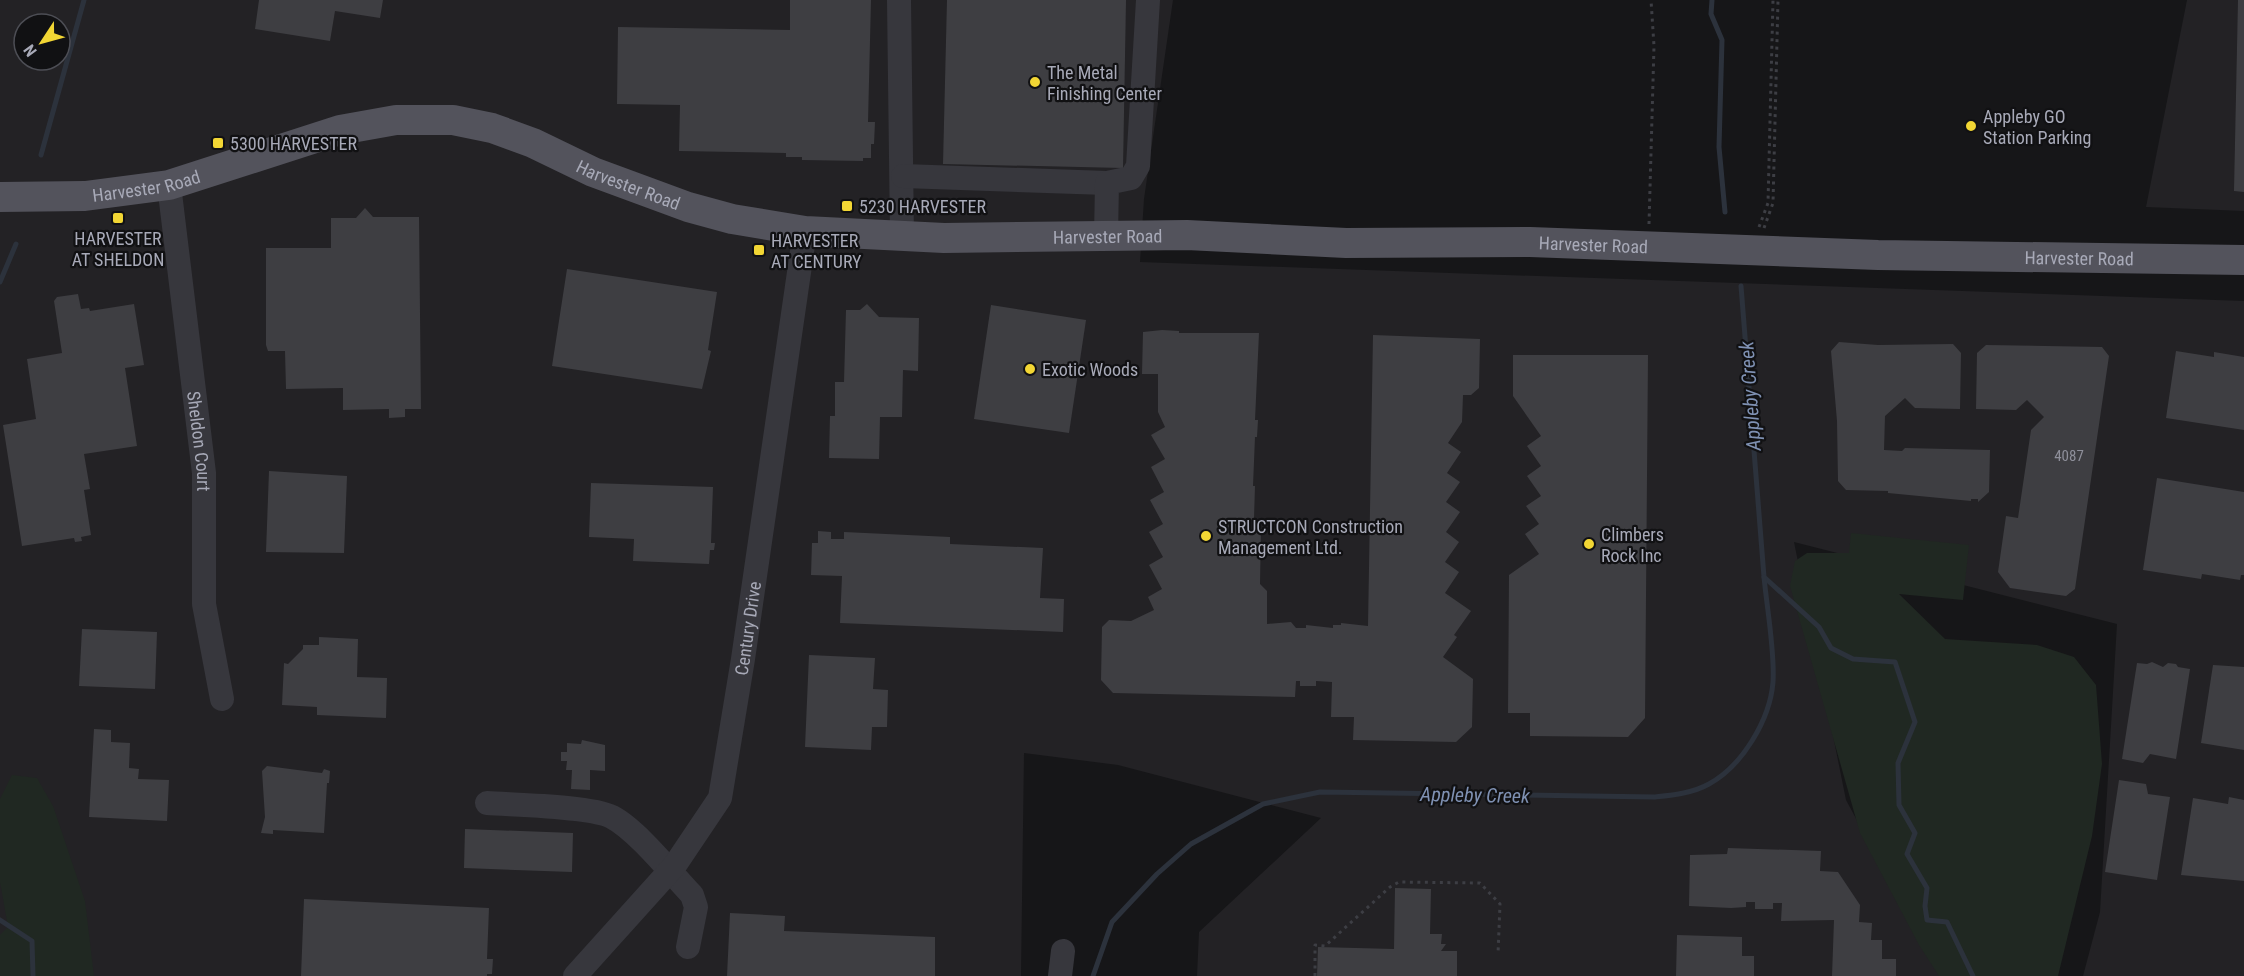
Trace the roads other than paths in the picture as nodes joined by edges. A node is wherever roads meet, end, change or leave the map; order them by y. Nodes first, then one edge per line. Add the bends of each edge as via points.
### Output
1 (899, 0) edge
2 (1148, 0) edge
3 (903, 176) junction
4 (1107, 183) junction
5 (169, 185) junction
6 (0, 197) edge
7 (806, 231) junction
8 (902, 236) junction
9 (1106, 236) junction
10 (2244, 260) edge
11 (222, 699) dead end
12 (487, 802) dead end
13 (669, 871) junction
14 (688, 947) dead end
15 (1063, 951) dead end
16 (575, 976) edge
17 (1060, 976) edge

1 - 3 street
2 - 4 street via 1137,166 1131,178
3 - 4 street
3 - 8 street
4 - 9 street
5 - 6 main road, Harvester Road via 85,196
5 - 7 main road, Harvester Road via 340,130 396,120 453,120 492,128 533,143 594,172 688,207
5 - 11 street, Sheldon Court via 204,473 204,604
7 - 8 main road, Harvester Road
7 - 13 street, Century Drive via 720,798
8 - 9 main road, Harvester Road
9 - 10 main road, Harvester Road
12 - 13 street via 611,816 626,826
13 - 14 street via 692,895 696,907
13 - 16 street, Century Drive
15 - 17 street

